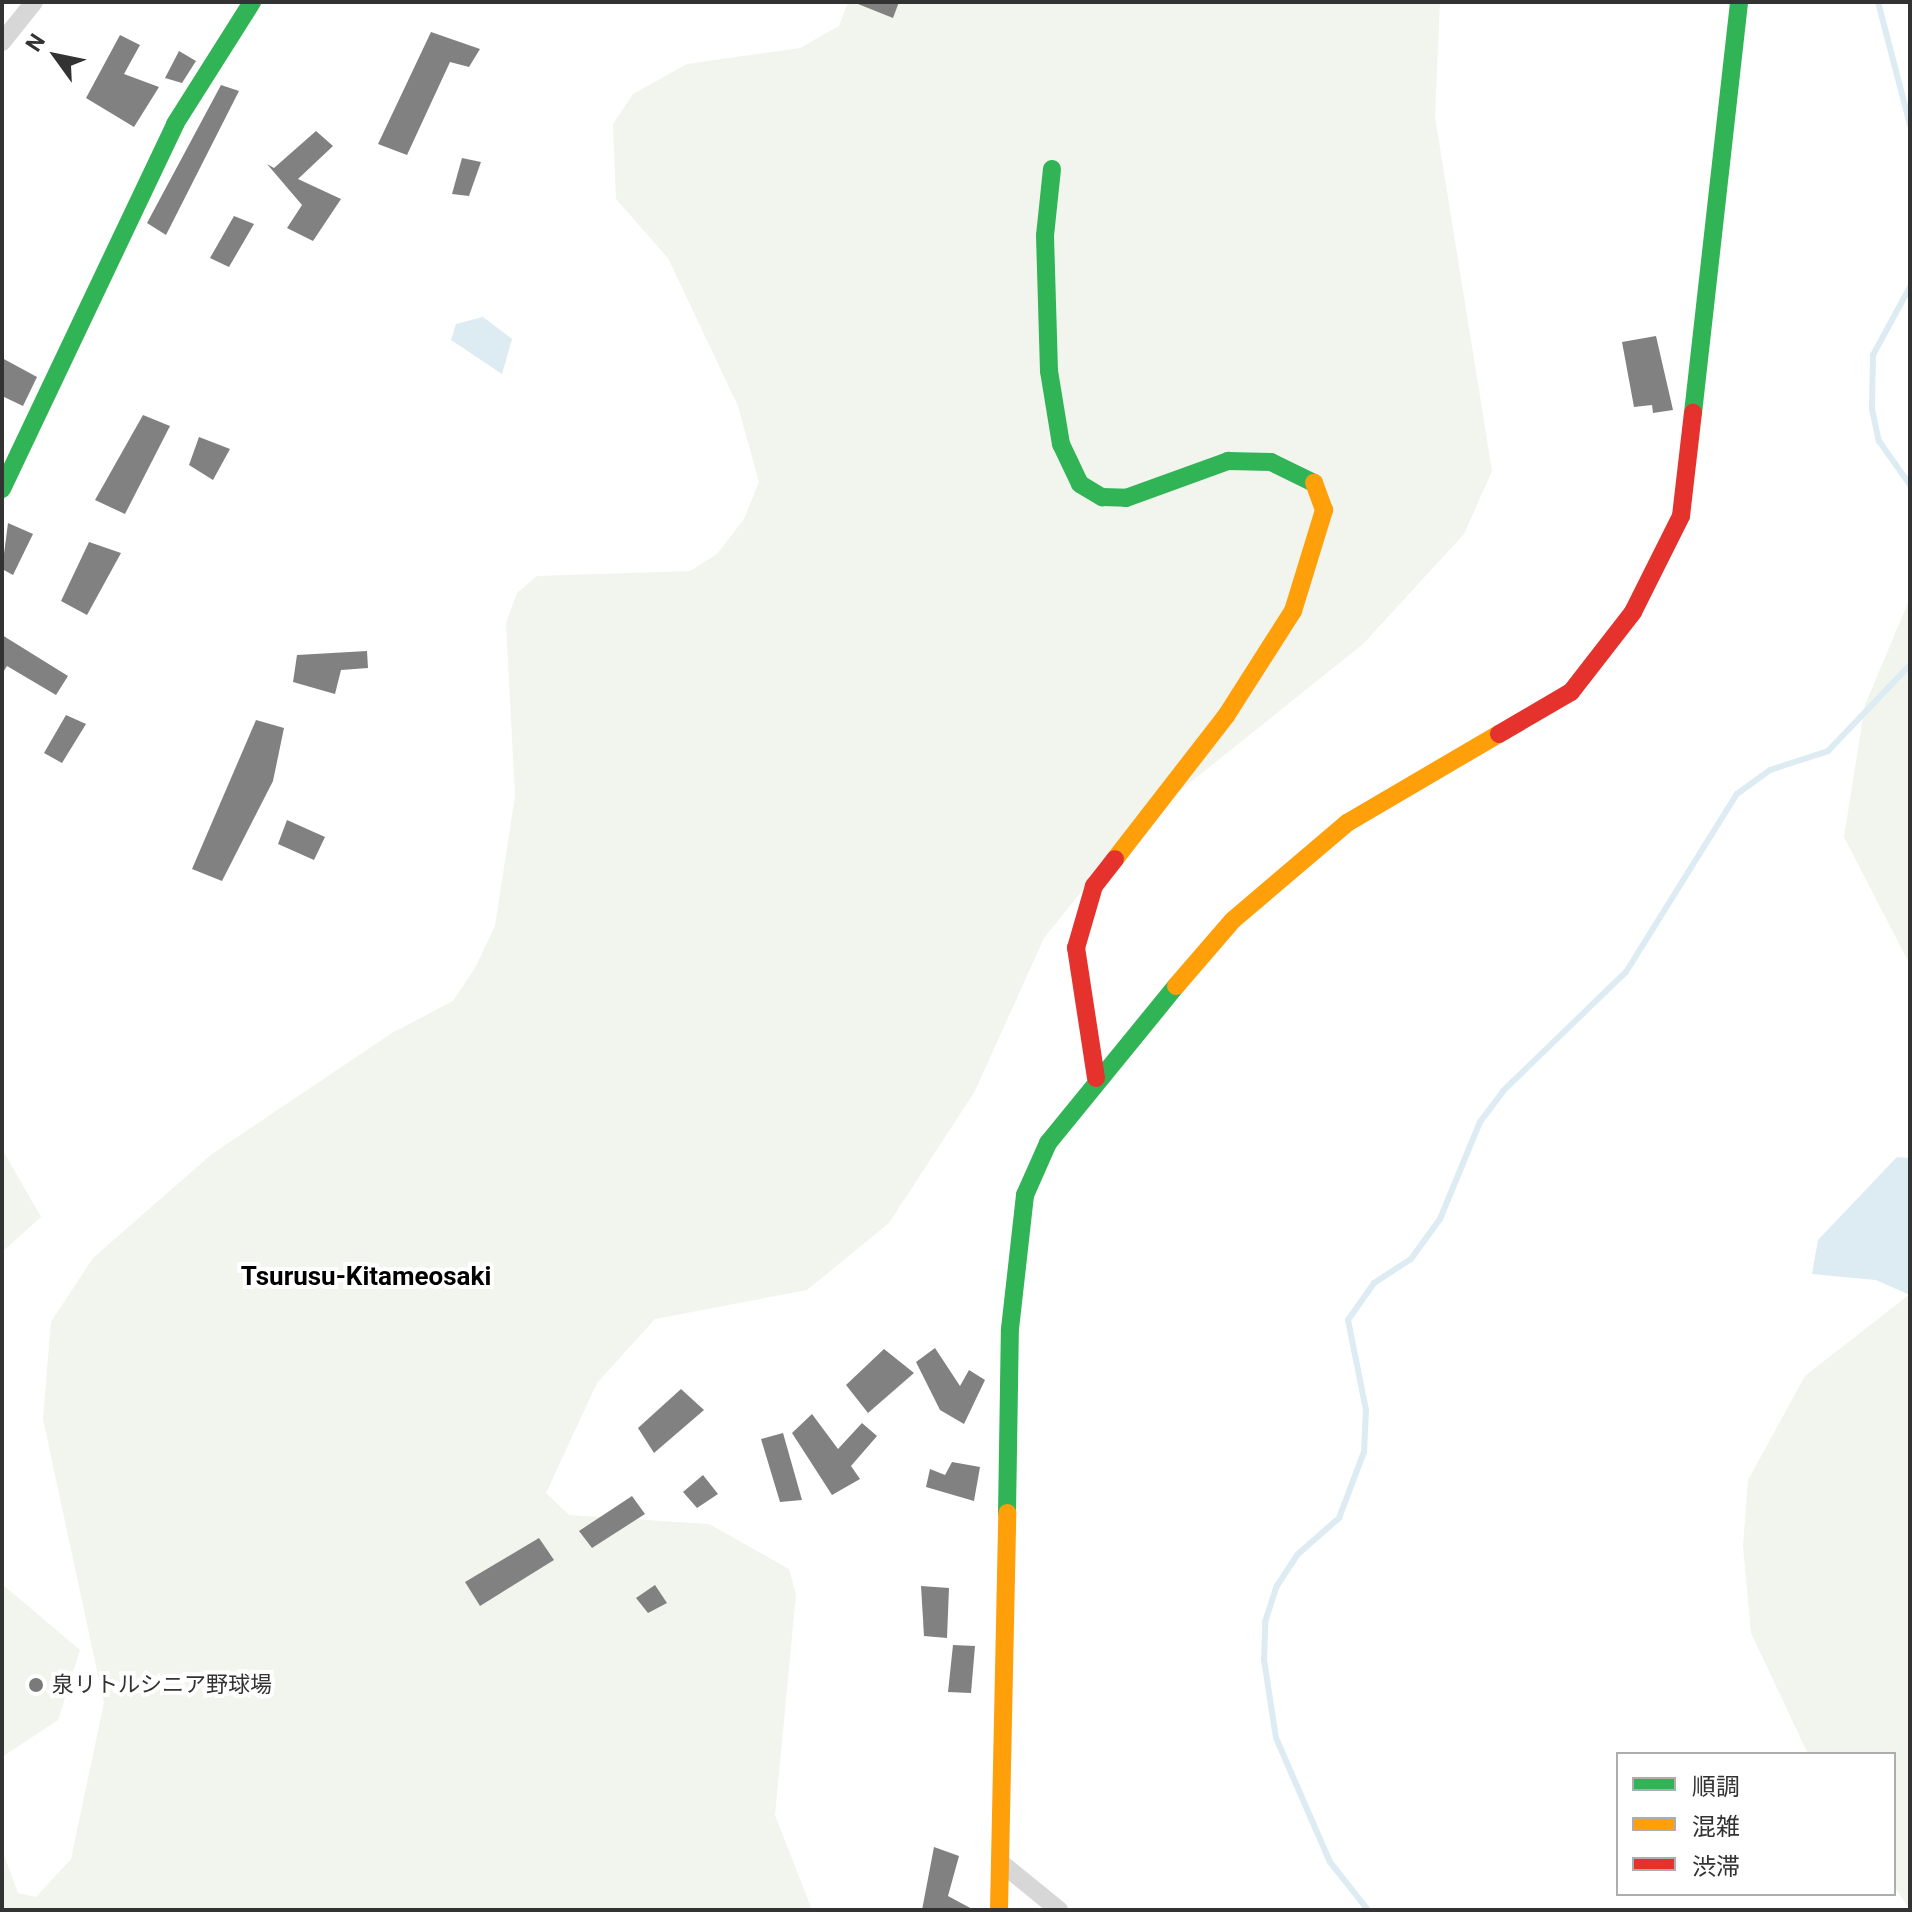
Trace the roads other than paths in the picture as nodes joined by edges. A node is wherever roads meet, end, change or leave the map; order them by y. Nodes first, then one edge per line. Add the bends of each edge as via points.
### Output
1 (34, 2) edge
2 (252, 2) edge
3 (1739, 2) edge
4 (2, 42) edge
5 (1052, 169) dead end
6 (2, 489) edge
7 (1096, 1078) junction
8 (1000, 1862) junction
9 (999, 1910) edge
10 (1059, 1910) edge

1 - 4 street
2 - 6 street via 175,124
3 - 7 street via 1681,516 1633,612 1571,692 1389,795 1294,864 1233,920
5 - 7 street via 1045,236 1049,371 1061,444 1080,484 1102,497 1126,498 1228,461 1271,462 1315,484 1324,510 1293,611 1226,716 1094,886 1076,948
7 - 8 street via 1048,1143 1016,1229
8 - 9 street
8 - 10 street

